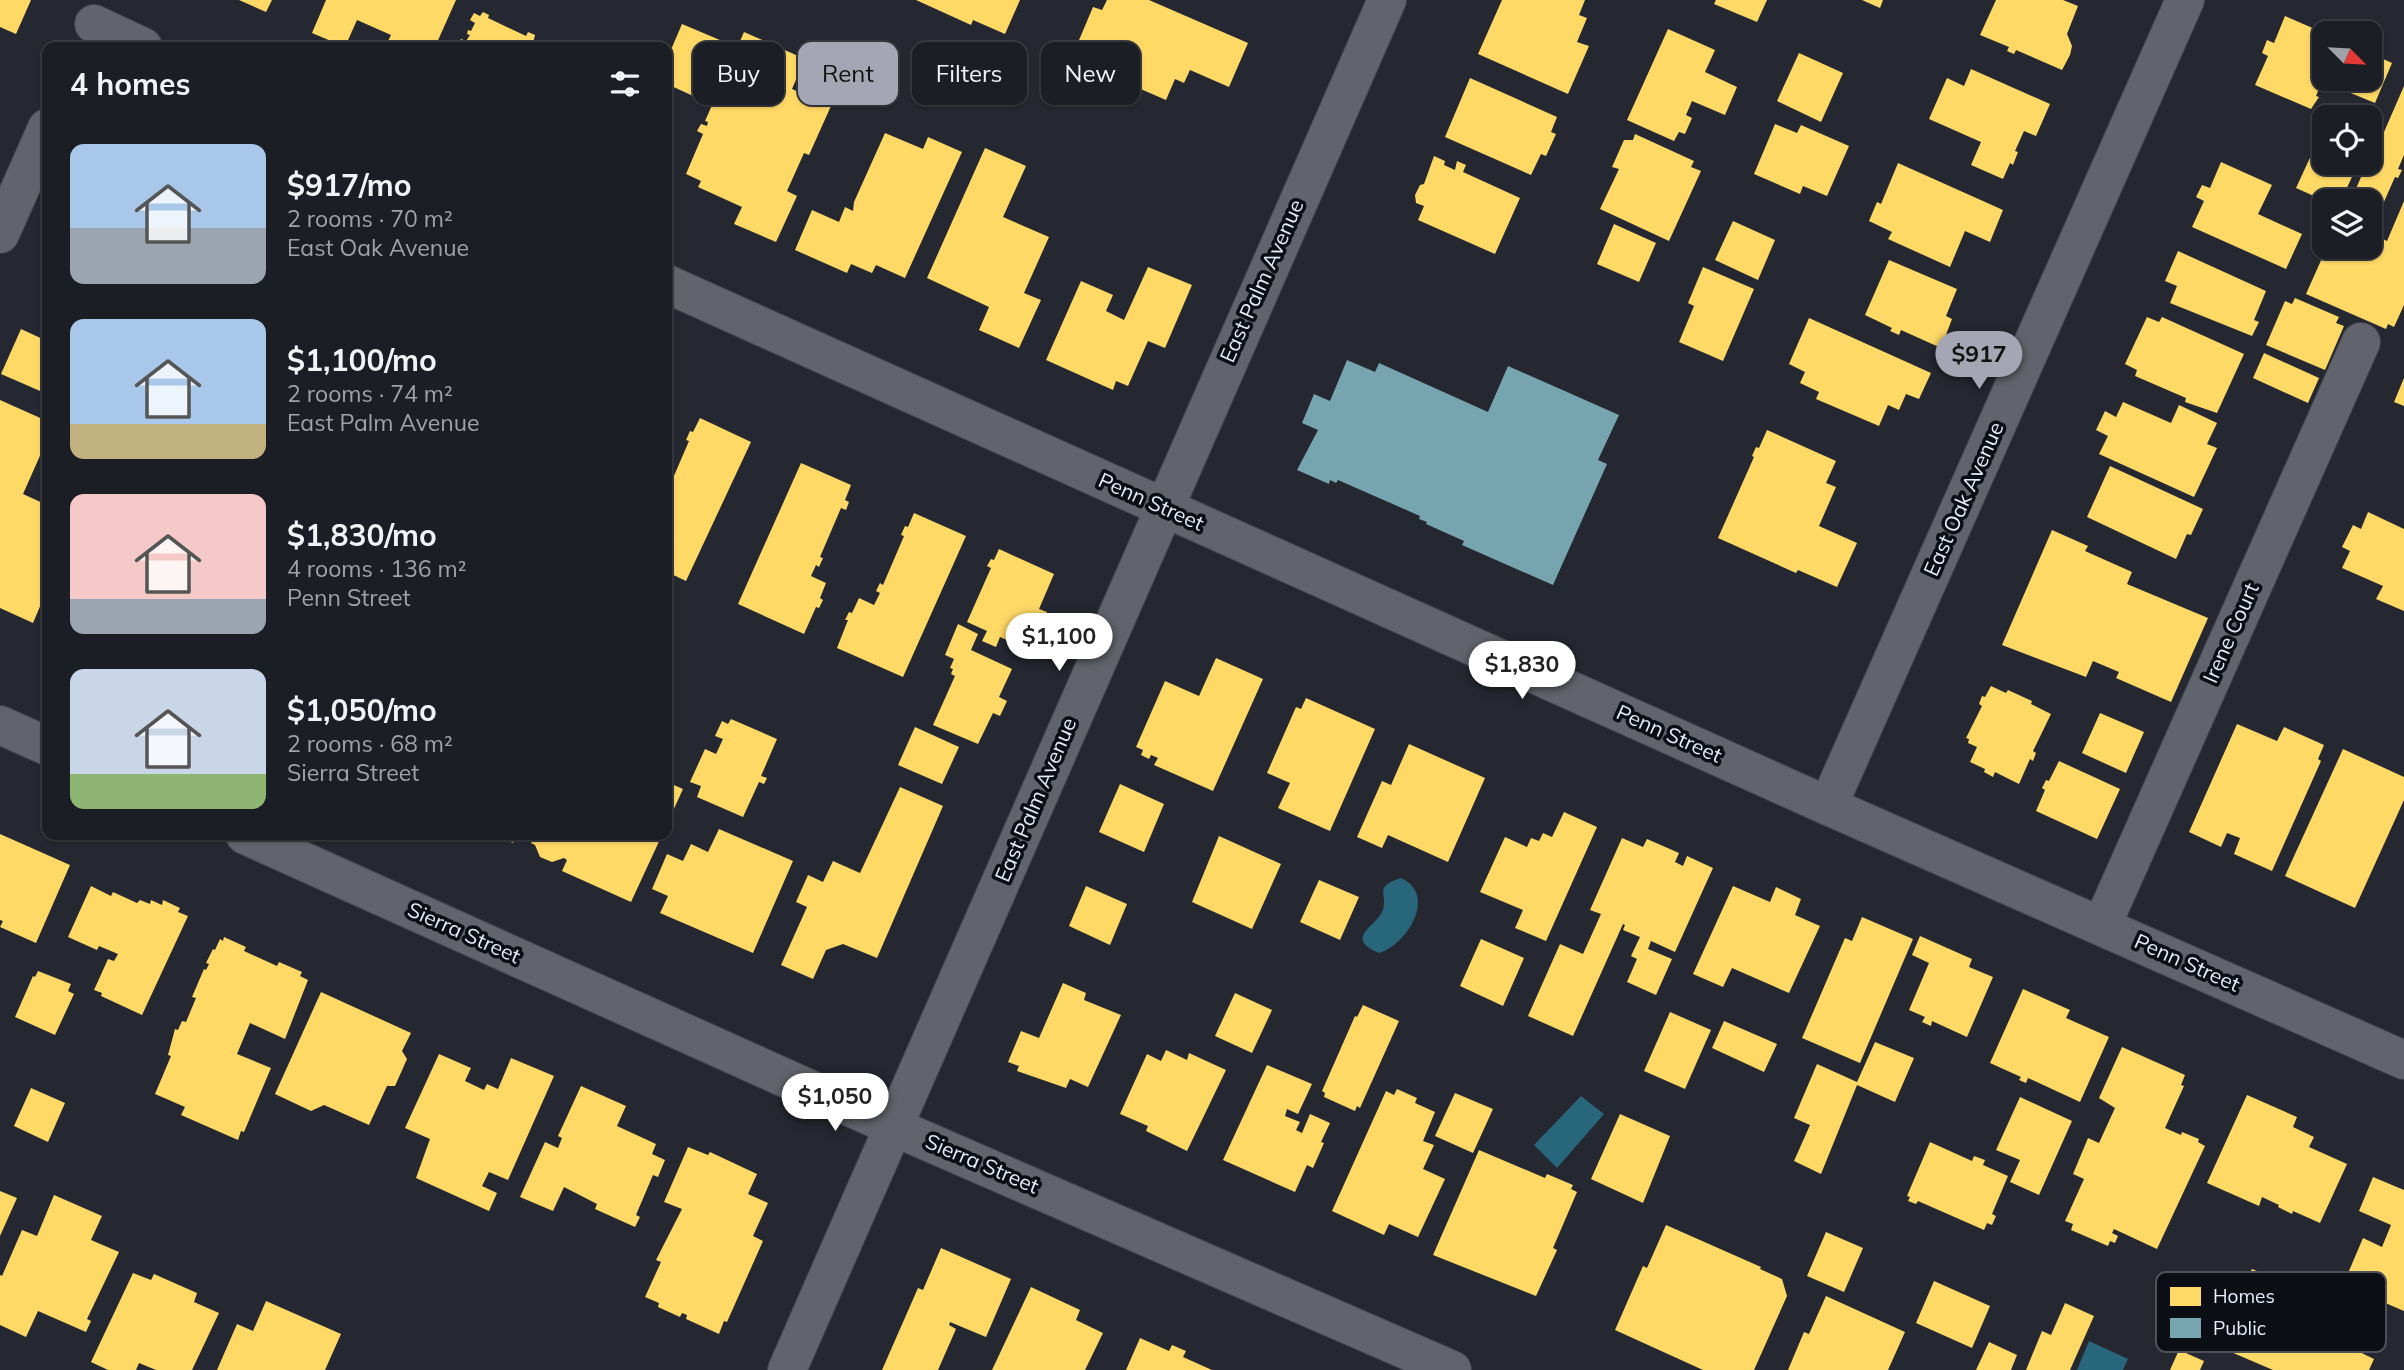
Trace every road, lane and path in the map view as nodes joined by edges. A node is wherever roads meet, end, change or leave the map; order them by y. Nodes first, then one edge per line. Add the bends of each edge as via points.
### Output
1 (1387, 0) edge
2 (2185, 0) edge
3 (94, 24) edge
4 (132, 42) edge
5 (42, 139) edge
6 (0, 234) edge
7 (672, 286) edge
8 (2361, 342) dead end
9 (1163, 507) junction
10 (0, 725) edge
11 (42, 744) edge
12 (1828, 806) junction
13 (255, 840) edge
14 (2102, 925) junction
15 (2404, 1060) edge
16 (894, 1127) junction
17 (787, 1370) edge
18 (1452, 1370) edge

1 - 9 street, East Palm Avenue
2 - 12 street, East Oak Avenue
3 - 4 street
5 - 6 street
7 - 9 street, Penn Street
8 - 14 street, Irene Court
9 - 12 street, Penn Street
9 - 16 street, East Palm Avenue
10 - 11 street
12 - 14 street, Penn Street
13 - 16 street, Sierra Street
14 - 15 street, Penn Street
16 - 17 street, East Palm Avenue
16 - 18 street, Sierra Street

